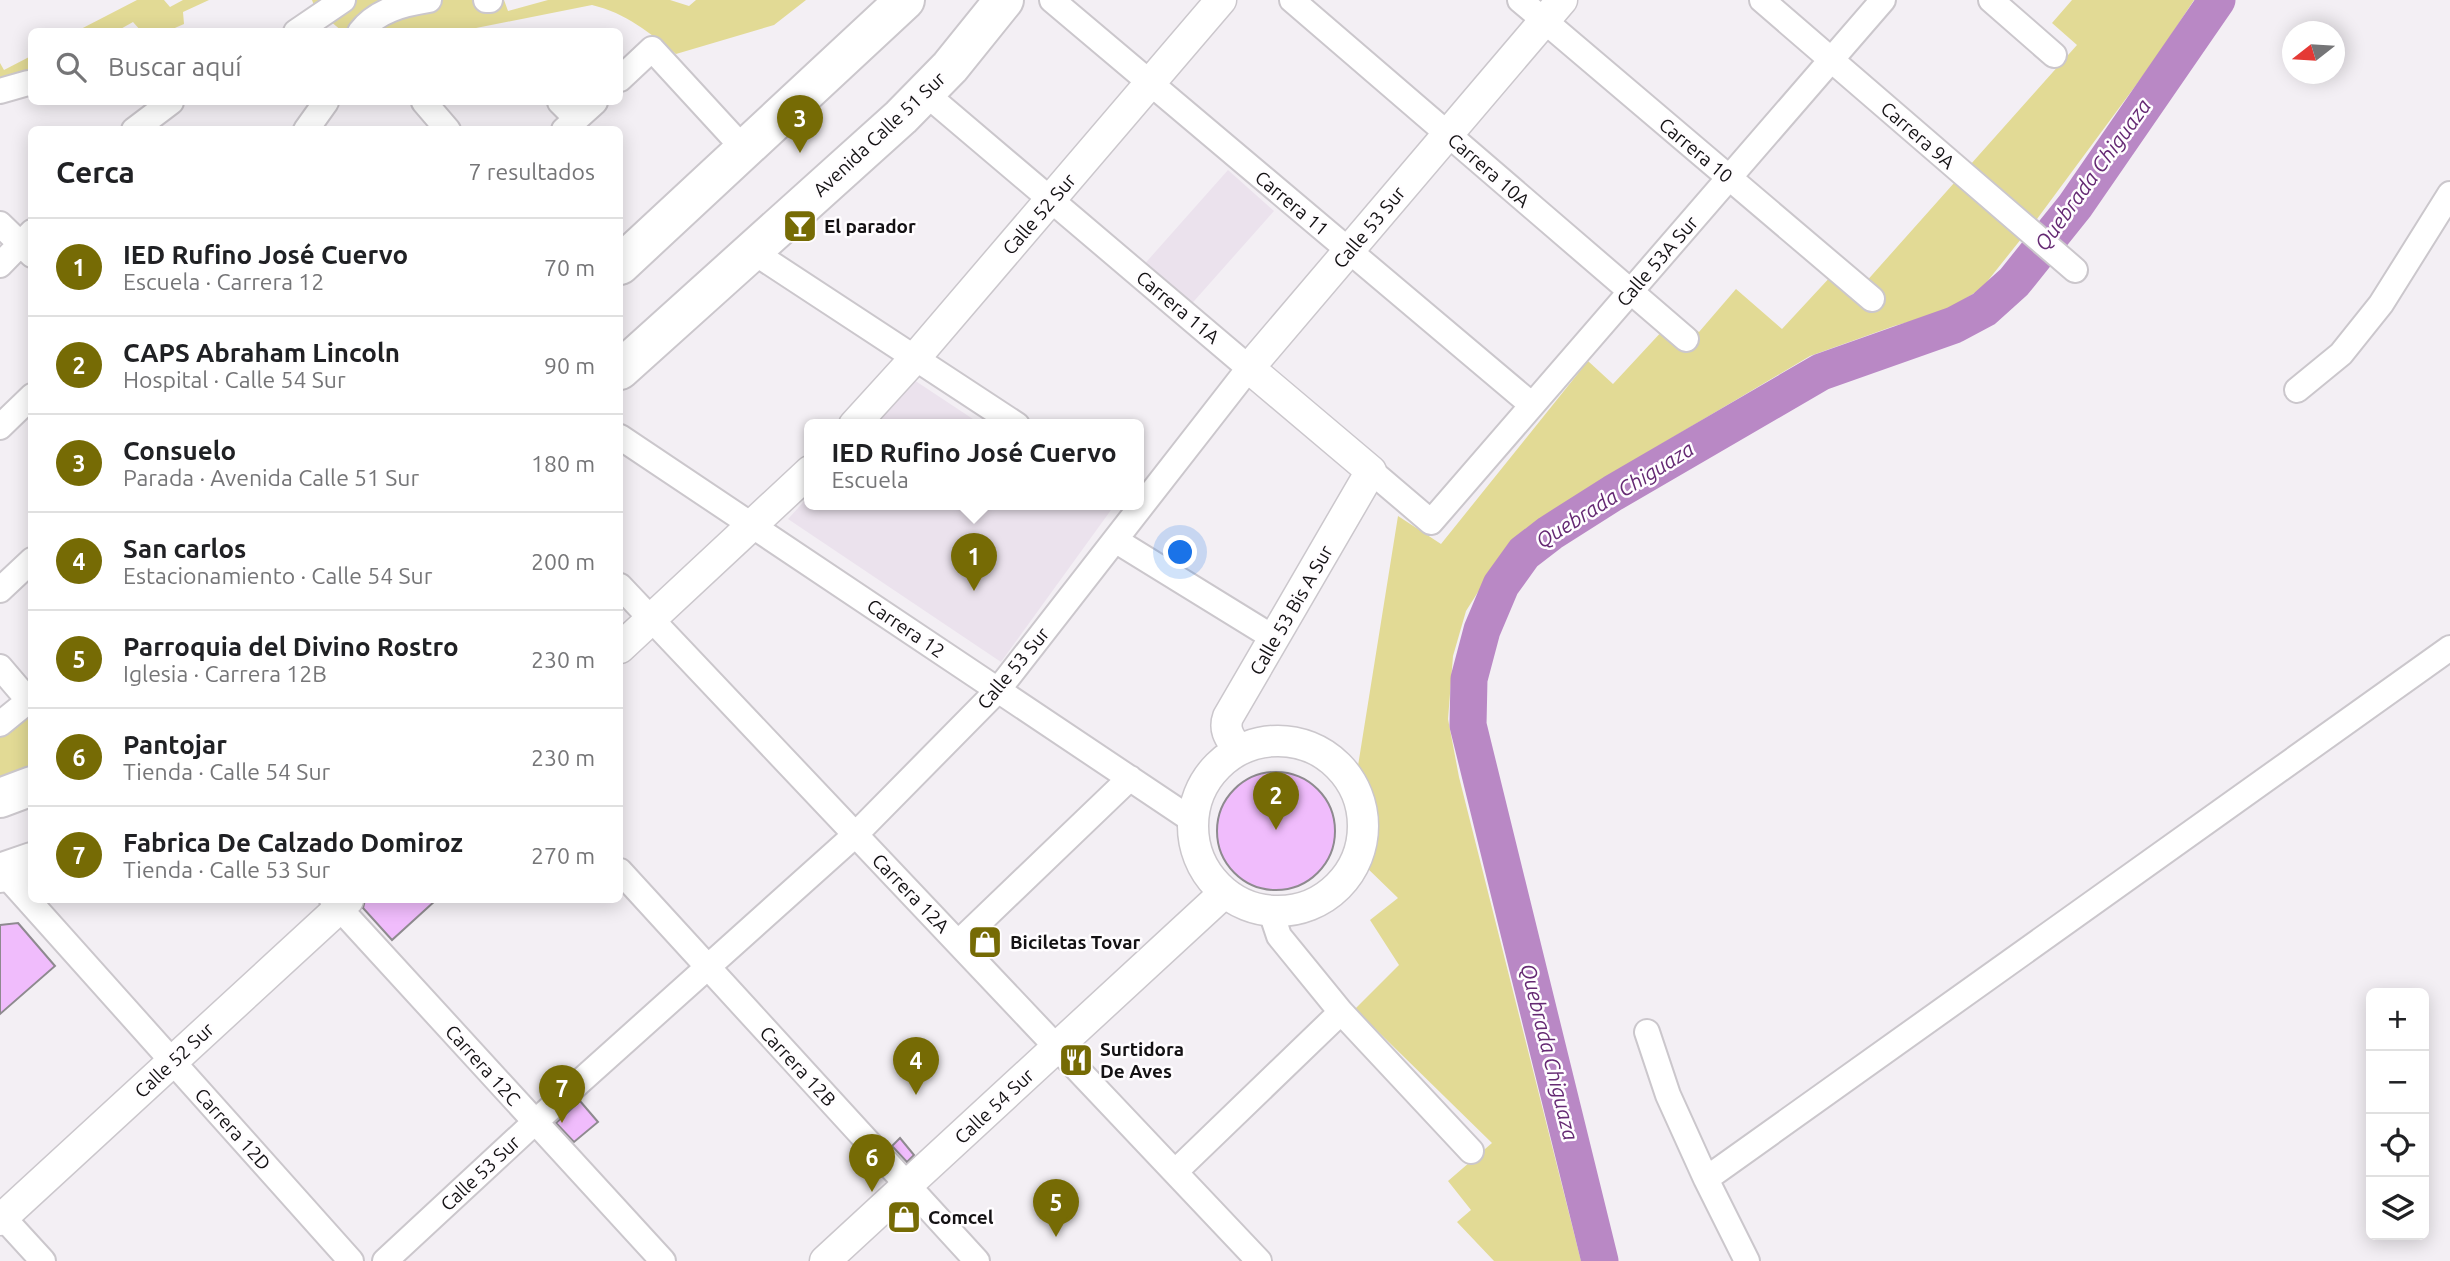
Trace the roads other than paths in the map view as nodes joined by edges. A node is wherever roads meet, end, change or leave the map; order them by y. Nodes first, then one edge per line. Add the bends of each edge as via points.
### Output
1 (343, 0) edge
2 (429, 0) edge
3 (905, 0) edge
4 (1004, 0) edge
5 (1052, 0) edge
6 (1221, 0) edge
7 (1292, 0) edge
8 (1520, 0) edge
9 (1762, 0) edge
10 (1883, 0) edge
11 (1991, 0) edge
12 (1553, 10) edge
13 (302, 28) edge
14 (363, 28) edge
15 (2054, 55) dead end
16 (1831, 60) junction
17 (623, 76) edge
18 (28, 83) dead end
19 (1150, 83) junction
20 (0, 91) edge
21 (925, 93) junction
22 (167, 105) edge
23 (324, 105) edge
24 (427, 105) edge
25 (589, 105) edge
26 (567, 116) edge
27 (139, 126) edge
28 (309, 126) edge
29 (445, 126) edge
30 (1448, 134) junction
31 (744, 149) junction
32 (1729, 177) junction
33 (2450, 194) edge
34 (1051, 200) junction
35 (0, 224) edge
36 (28, 243) edge
37 (752, 251) junction
38 (1349, 251) junction
39 (623, 262) edge
40 (0, 265) edge
41 (2071, 267) dead end
42 (1630, 292) junction
43 (1872, 299) dead end
44 (1686, 339) dead end
45 (915, 358) junction
46 (623, 367) edge
47 (1249, 368) junction
48 (2297, 390) dead end
49 (28, 400) edge
50 (1531, 405) junction
51 (859, 419) edge
52 (1008, 419) edge
53 (0, 427) edge
54 (623, 439) edge
55 (1371, 471) junction
56 (804, 477) edge
57 (1144, 501) edge
58 (1137, 510) edge
59 (1431, 522) joint
60 (752, 526) junction
61 (1115, 540) junction
62 (28, 564) edge
63 (623, 589) edge
64 (0, 590) edge
65 (651, 619) junction
66 (1274, 638) junction
67 (623, 645) edge
68 (2450, 648) edge
69 (0, 667) edge
70 (998, 690) junction
71 (28, 697) edge
72 (28, 701) edge
73 (0, 724) edge
74 (1238, 750) junction
75 (1130, 778) junction
76 (28, 788) edge
77 (0, 798) edge
78 (1192, 820) junction
79 (856, 835) junction
80 (11, 869) edge
81 (623, 875) edge
82 (28, 889) edge
83 (1224, 893) junction
84 (40, 903) edge
85 (338, 903) edge
86 (340, 903) edge
87 (1270, 912) junction
88 (958, 943) junction
89 (707, 967) junction
90 (1341, 1012) junction
91 (1647, 1031) dead end
92 (1057, 1047) junction
93 (172, 1061) junction
94 (535, 1122) junction
95 (1471, 1151) dead end
96 (1175, 1172) junction
97 (1706, 1179) junction
98 (907, 1185) junction
99 (1, 1217) edge
100 (43, 1261) edge
101 (351, 1261) edge
102 (385, 1261) edge
103 (663, 1261) edge
104 (825, 1261) edge
105 (976, 1261) edge
106 (1259, 1261) edge
107 (1747, 1261) edge

1 - 13 street
2 - 14 street via 392,8
3 - 31 main road
4 - 21 main road, Avenida Calle 51 Sur
5 - 19 street, Carrera 11
6 - 19 street, Calle 52 Sur
7 - 30 street, Carrera 10A
8 - 12 street, Carrera 10
9 - 16 street, Carrera 9A
10 - 16 street, Calle 53A Sur
11 - 15 street
12 - 30 street, Calle 53 Sur
12 - 32 street, Carrera 10
16 - 32 street, Calle 53A Sur
16 - 41 street, Carrera 9A
17 - 31 street via 652,49
18 - 20 street
19 - 34 street, Calle 52 Sur
19 - 38 street, Carrera 11
21 - 34 street, Carrera 11A
21 - 37 main road, Avenida Calle 51 Sur
22 - 27 street
23 - 28 street
24 - 29 street
25 - 26 street
30 - 38 street, Calle 53 Sur
30 - 42 street, Carrera 10A
31 - 39 main road
32 - 42 street, Calle 53A Sur
32 - 43 street, Carrera 10
33 - 48 street via 2381,304 2342,354
34 - 45 street, Calle 52 Sur
34 - 47 street, Carrera 11A
35 - 36 street
36 - 40 street
37 - 45 street
37 - 46 main road, Avenida Calle 51 Sur
38 - 47 street, Calle 53 Sur
38 - 50 street, Carrera 11
42 - 44 street, Carrera 10A
42 - 50 street, Calle 53A Sur
45 - 51 street, Calle 52 Sur
45 - 52 street
47 - 55 street, Carrera 11A
47 - 57 street, Calle 53 Sur
49 - 53 street
50 - 59 street, Calle 53A Sur
54 - 60 street, Carrera 12
55 - 59 street, Carrera 11A
55 - 66 street, Calle 53 Bis A Sur
56 - 60 street
58 - 61 street, Calle 53 Sur
60 - 65 street
60 - 70 street, Carrera 12
61 - 66 street
61 - 70 street, Calle 53 Sur
62 - 64 street
63 - 65 street, Carrera 12A
65 - 67 street
65 - 79 street, Carrera 12A
66 - 74 street, Calle 53 Bis A Sur via 1227,722 1227,733
68 - 97 street
69 - 71 street
70 - 75 street, Carrera 12
70 - 79 street, Calle 53 Sur
72 - 73 street
74 - 78 street via 1224,759 1202,786
74 - 87 street via 1261,742 1286,741 1330,759 1347,776 1363,822 1361,846 1352,869 1337,888 1295,911
75 - 78 street, Carrera 12
75 - 88 street
76 - 77 main road
78 - 83 street via 1203,868
79 - 88 street, Carrera 12A
79 - 89 street, Calle 53 Sur
80 - 82 street, Carrera 12D
81 - 89 street, Carrera 12B
83 - 87 street
83 - 92 street, Calle 54 Sur
84 - 93 street, Carrera 12D
85 - 93 street, Calle 52 Sur
86 - 94 street, Carrera 12C
87 - 90 street via 1279,936
88 - 92 street, Carrera 12A
89 - 94 street, Calle 53 Sur
89 - 98 street, Carrera 12B
90 - 95 street
90 - 96 street
91 - 97 street via 1668,1095
92 - 96 street, Carrera 12A
92 - 98 street, Calle 54 Sur
93 - 99 street, Calle 52 Sur
93 - 101 street, Carrera 12D
94 - 102 street, Calle 53 Sur
94 - 103 street, Carrera 12C
96 - 106 street, Carrera 12A
97 - 107 street
98 - 104 street, Calle 54 Sur
98 - 105 street, Carrera 12B
99 - 100 street

